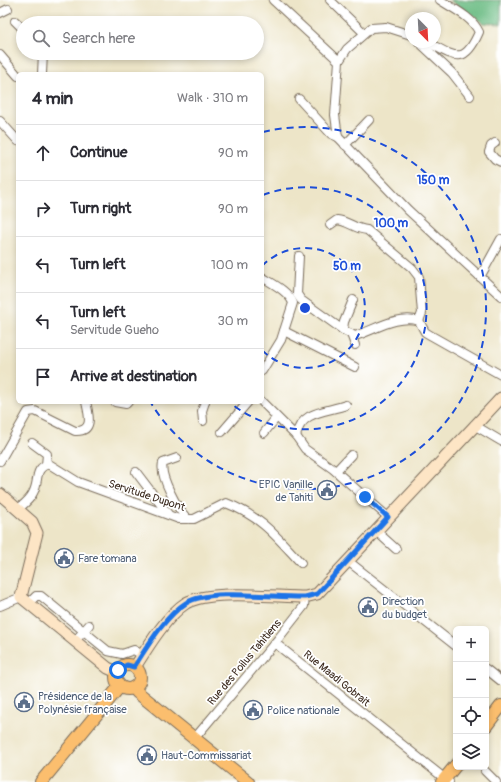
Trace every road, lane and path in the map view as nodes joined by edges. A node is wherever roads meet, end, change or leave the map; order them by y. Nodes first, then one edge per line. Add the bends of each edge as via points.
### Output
1 (273, 0) edge
2 (330, 0) edge
3 (440, 0) edge
4 (364, 33) junction
5 (405, 33) edge
6 (425, 48) edge
7 (437, 48) edge
8 (0, 55) edge
9 (349, 56) dead end
10 (43, 60) edge
11 (339, 64) junction
12 (42, 72) edge
13 (16, 74) edge
14 (470, 96) dead end
15 (299, 99) dead end
16 (369, 120) dead end
17 (0, 121) edge
18 (338, 137) junction
19 (16, 140) edge
20 (495, 142) dead end
21 (345, 145) junction
22 (501, 162) edge
23 (330, 225) dead end
24 (501, 239) edge
25 (299, 256) dead end
26 (480, 277) junction
27 (264, 278) edge
28 (501, 296) edge
29 (353, 300) dead end
30 (419, 321) junction
31 (343, 330) junction
32 (284, 331) junction
33 (351, 334) junction
34 (355, 345) dead end
35 (355, 367) dead end
36 (264, 368) edge
37 (501, 375) edge
38 (501, 398) edge
39 (86, 404) edge
40 (204, 404) edge
41 (246, 404) edge
42 (264, 404) edge
43 (346, 405) dead end
44 (276, 418) junction
45 (204, 421) dead end
46 (474, 425) junction
47 (222, 432) dead end
48 (264, 433) dead end
49 (296, 436) junction
50 (501, 441) edge
51 (32, 443) dead end
52 (351, 455) dead end
53 (177, 458) dead end
54 (0, 462) edge
55 (46, 465) junction
56 (336, 471) junction
57 (136, 472) dead end
58 (0, 494) edge
59 (18, 509) junction
60 (169, 514) junction
61 (388, 517) junction
62 (188, 519) junction
63 (376, 531) junction
64 (396, 549) dead end
65 (348, 561) junction
66 (301, 563) dead end
67 (305, 597) junction
68 (25, 600) junction
69 (0, 606) edge
70 (87, 628) junction
71 (75, 641) junction
72 (275, 643) junction
73 (453, 644) edge
74 (142, 655) junction
75 (134, 667) junction
76 (489, 671) edge
77 (117, 672) junction
78 (501, 681) edge
79 (120, 686) junction
80 (134, 687) junction
81 (501, 706) edge
82 (489, 722) edge
83 (194, 738) junction
84 (453, 769) edge
85 (485, 771) dead end
86 (445, 781) edge
87 (42, 782) edge
88 (248, 782) edge
89 (496, 782) edge

1 - 11 street
2 - 4 street
3 - 7 street via 470,20 479,32 466,54 447,54
4 - 5 street via 371,28 386,28
4 - 11 street via 347,49
6 - 14 street via 452,73
8 - 13 street
9 - 11 street
10 - 12 street
11 - 18 street via 335,115
15 - 18 street via 331,134
16 - 21 street
17 - 19 street
18 - 21 street
20 - 22 street via 489,152
21 - 26 street
23 - 30 street via 337,220 347,221 358,229 367,230 412,268 419,277 422,313
24 - 26 street
25 - 31 street via 297,294 301,300
26 - 28 street
27 - 32 street via 293,303
29 - 31 street
30 - 33 street via 396,320 355,336
30 - 37 street via 425,332
31 - 33 street
32 - 35 street
32 - 36 street
33 - 34 street
38 - 46 main road
39 - 54 street via 89,423 87,428 80,431 75,431 35,411 28,412
40 - 45 street via 202,411
41 - 47 street
42 - 44 street
43 - 49 street via 310,415 300,425
44 - 48 street
44 - 49 street
46 - 50 street
46 - 61 main road
49 - 56 street via 305,449
51 - 55 street via 47,454
52 - 56 street
53 - 62 street via 163,463 161,468 166,484 183,515
55 - 59 street via 38,471 34,492
55 - 60 street, Servitude Dupont via 49,464 78,482 97,490
56 - 61 street
57 - 60 street
58 - 59 main road
59 - 68 main road via 32,522 37,533
60 - 62 street, Servitude Dupont via 179,519
61 - 63 main road
62 - 66 street, Servitude Dupont via 194,519 226,503 254,516
63 - 64 street
63 - 65 main road
65 - 67 main road via 319,592
65 - 73 street
67 - 72 street, Rue des Poilus Tahitiens via 304,606
67 - 74 main road via 212,596 196,599 179,608
68 - 69 street
68 - 70 street via 41,596
68 - 71 main road
70 - 71 street
70 - 74 street via 113,653 122,654 134,650
71 - 77 main road via 108,668
72 - 83 street, Rue des Poilus Tahitiens
72 - 86 street, Rue Maadi Gobrait
74 - 75 main road
75 - 77 main road via 125,666
75 - 80 main road via 139,676
76 - 78 street
77 - 79 main road via 116,680
79 - 80 main road via 127,689
79 - 87 main road
80 - 83 main road
81 - 82 main road
83 - 88 main road
84 - 86 main road
85 - 89 street

